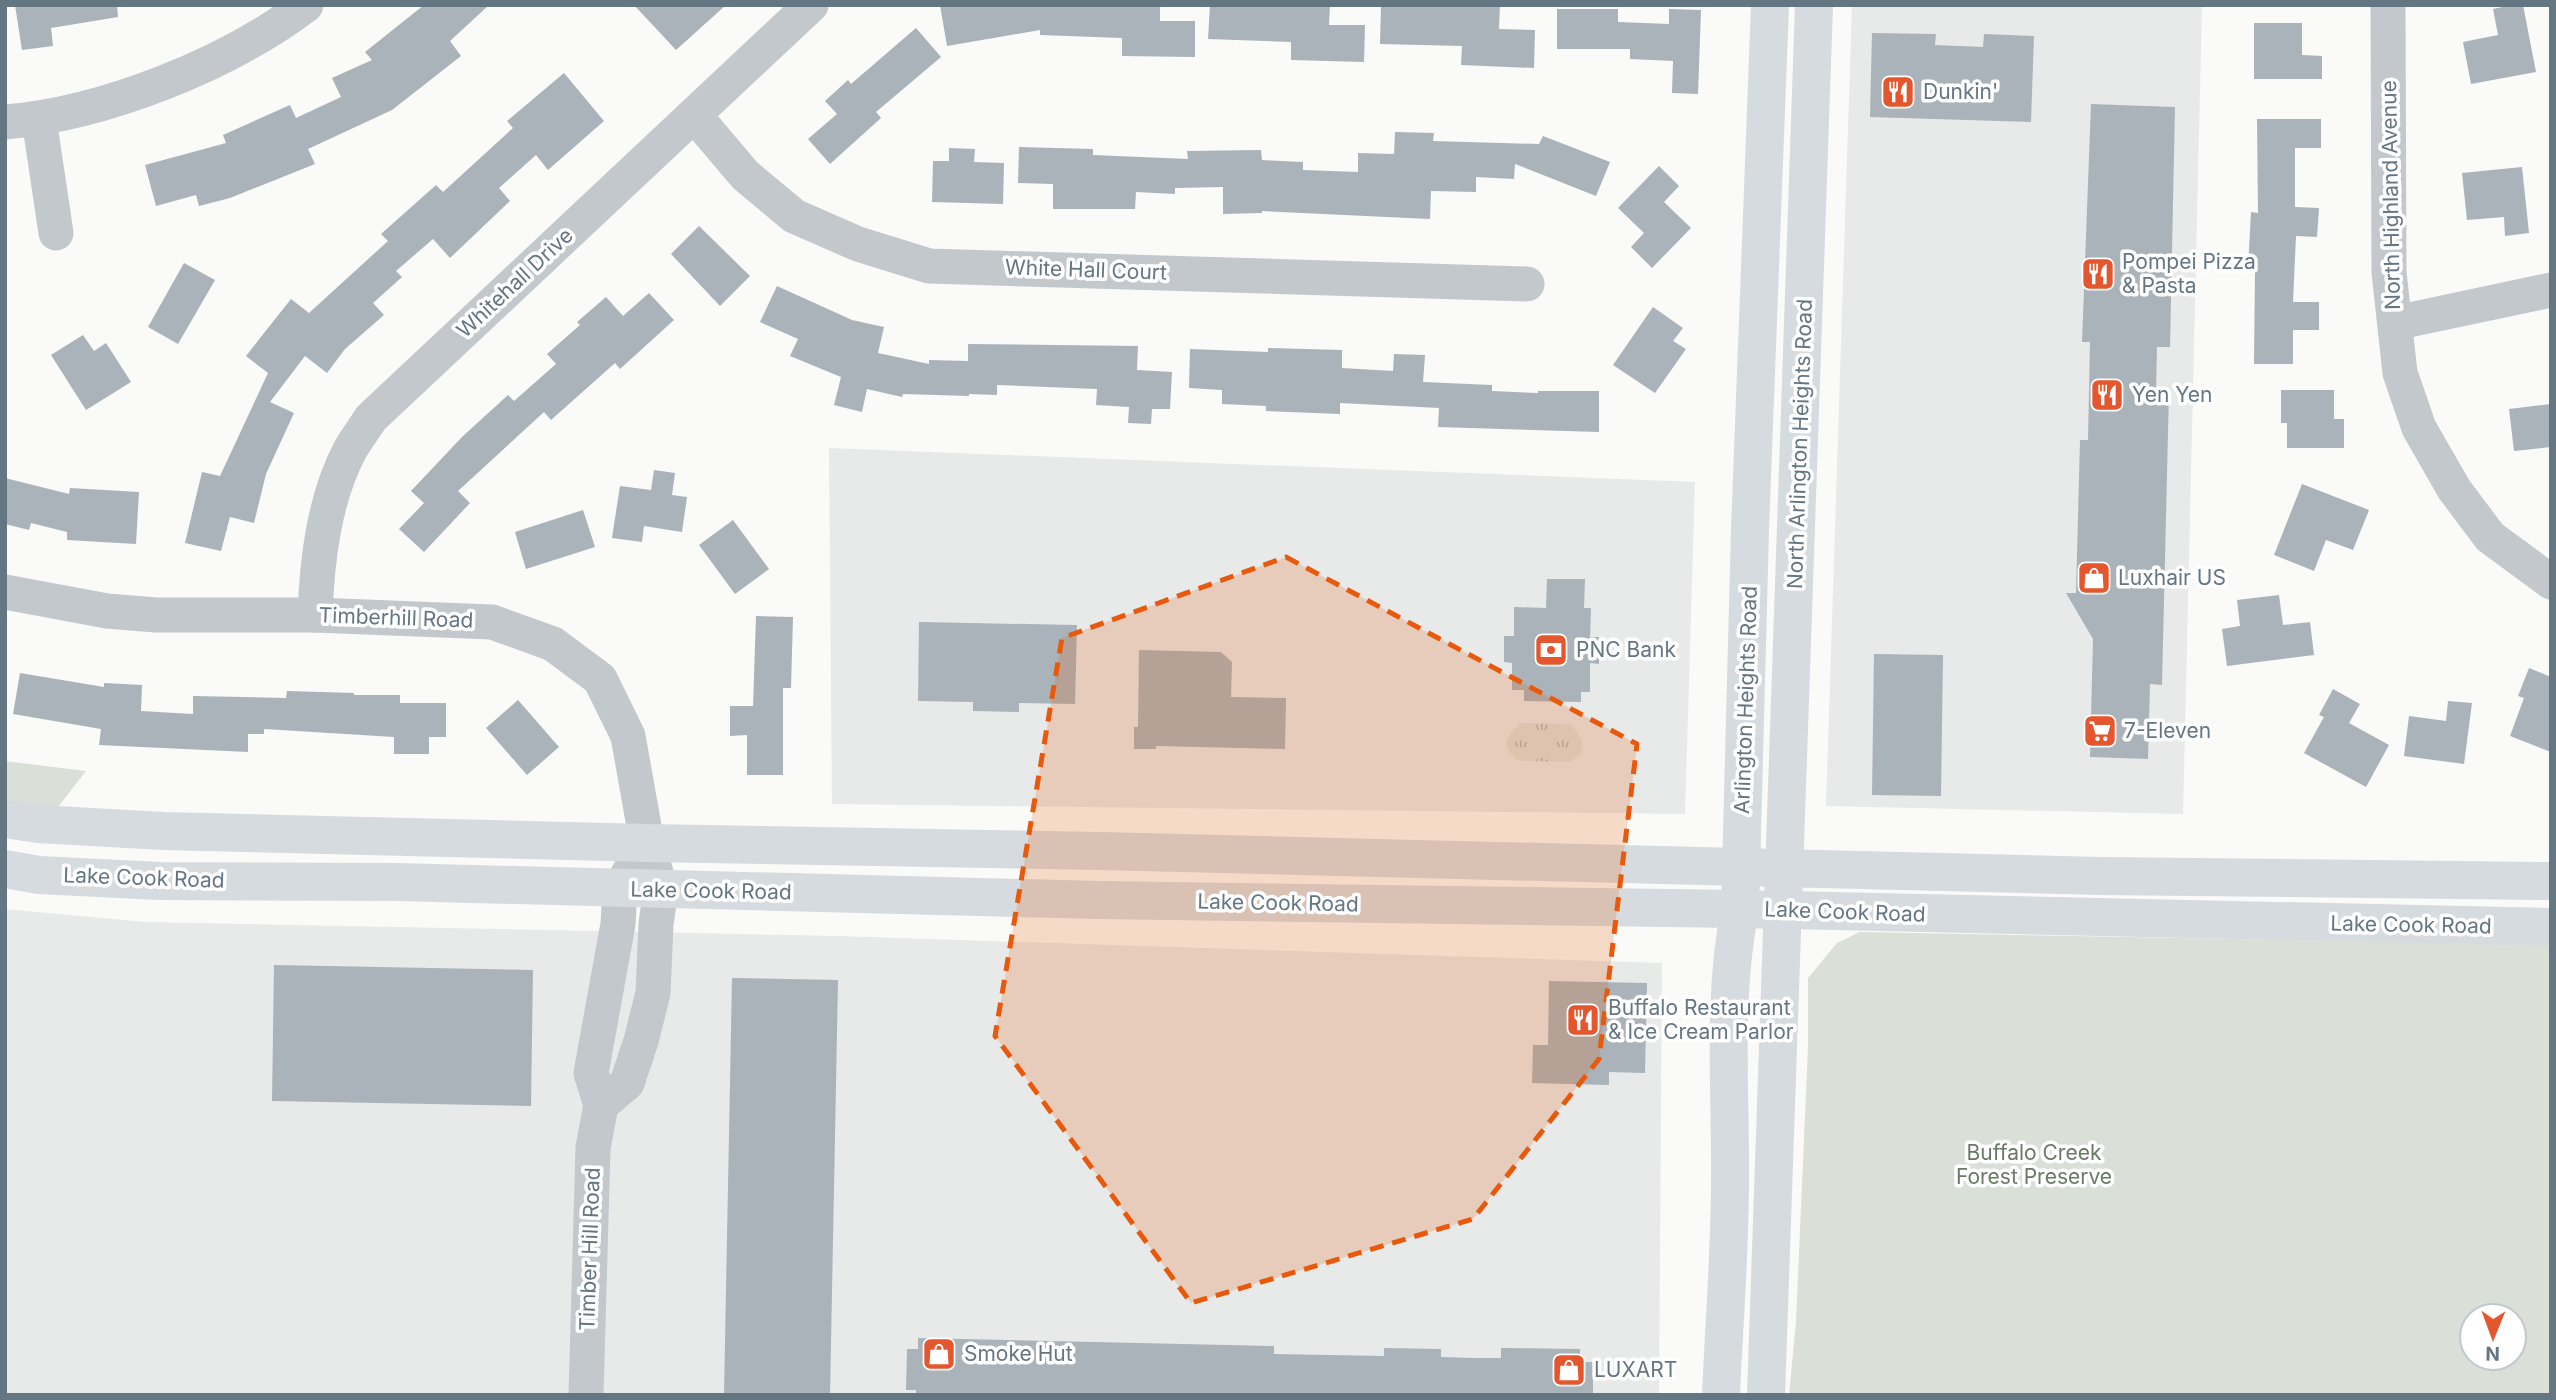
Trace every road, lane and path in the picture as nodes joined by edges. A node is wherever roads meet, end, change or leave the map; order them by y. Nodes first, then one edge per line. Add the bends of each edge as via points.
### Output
1 (306, 5) edge
2 (811, 5) edge
3 (1770, 5) edge
4 (1814, 5) edge
5 (2388, 5) edge
6 (695, 116) junction
7 (22, 120) edge
8 (56, 233) dead end
9 (1527, 284) dead end
10 (2551, 290) edge
11 (2395, 323) junction
12 (2551, 582) edge
13 (5, 592) edge
14 (315, 615) junction
15 (5, 819) edge
16 (647, 843) junction
17 (1741, 867) junction
18 (5, 869) edge
19 (2551, 881) edge
20 (1784, 887) junction
21 (621, 888) junction
22 (661, 889) junction
23 (1740, 909) junction
24 (2551, 928) edge
25 (601, 1105) junction
26 (586, 1395) edge
27 (1721, 1395) edge
28 (1766, 1395) edge

1 - 7 street via 210,63 123,96
2 - 6 street, Whitehall Drive
3 - 17 main road, Arlington Heights Road
4 - 20 main road, North Arlington Heights Road
5 - 11 street, North Highland Avenue via 2389,272
6 - 9 street, White Hall Court via 745,175 794,216 858,244 929,265
6 - 14 street, Whitehall Drive via 371,418 350,451 334,491 317,567
7 - 8 street
10 - 11 street
11 - 12 street, North Highland Avenue via 2400,373 2419,428 2454,489 2490,537
13 - 14 street, Timberhill Road via 156,615
14 - 16 street, Timberhill Road via 492,622 553,644 600,679 628,736
15 - 16 main road, Lake Cook Road via 163,831
16 - 17 main road, Lake Cook Road
16 - 21 street, Timber Hill Road
16 - 22 street
17 - 20 main road, Lake Cook Road
17 - 23 main road, Arlington Heights Road
18 - 21 main road, Lake Cook Road via 160,881
19 - 20 main road, Lake Cook Road via 2087,875
20 - 23 main road, Lake Cook Road
20 - 24 main road, Lake Cook Road
20 - 28 main road
21 - 22 main road, Lake Cook Road
21 - 25 street, Timber Hill Road via 591,1073
22 - 23 main road, Lake Cook Road
22 - 25 street via 653,993 640,1041 627,1083
23 - 27 main road, Arlington Heights Road via 1733,944 1728,1048 1730,1182
25 - 26 street, Timber Hill Road via 593,1148

